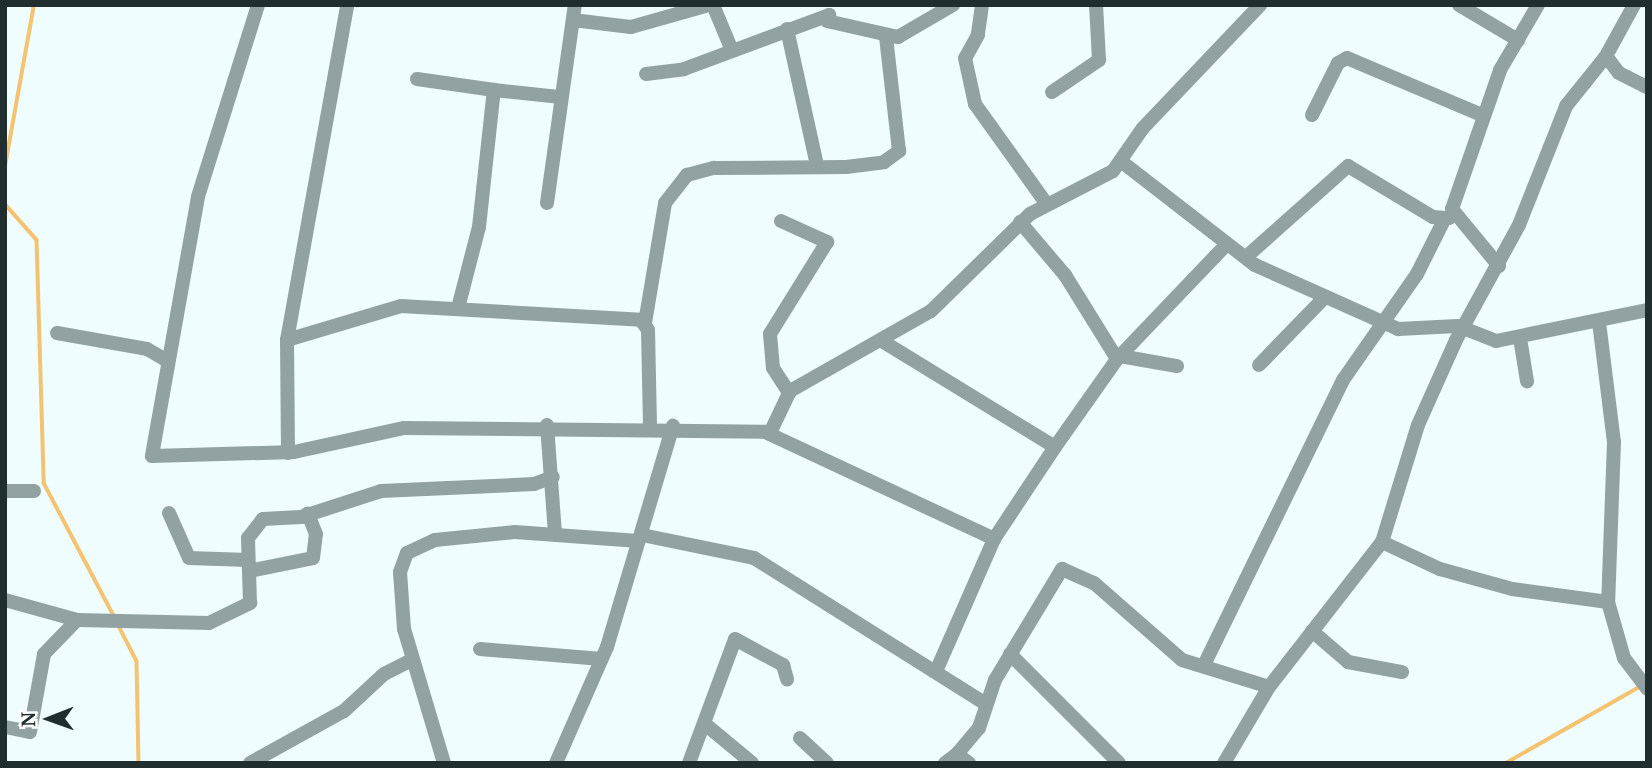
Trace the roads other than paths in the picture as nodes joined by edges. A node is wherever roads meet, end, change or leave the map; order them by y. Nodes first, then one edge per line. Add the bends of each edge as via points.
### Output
1 (258, 5) edge
2 (347, 5) edge
3 (711, 5) edge
4 (953, 5) edge
5 (982, 5) edge
6 (1096, 5) edge
7 (1260, 5) edge
8 (1460, 5) edge
9 (1538, 5) edge
10 (1634, 5) edge
11 (828, 10) edge
12 (574, 13) edge
13 (787, 29) junction
14 (886, 37) junction
15 (1518, 40) junction
16 (730, 48) junction
17 (1606, 56) junction
18 (646, 74) dead end
19 (417, 79) dead end
20 (1647, 87) edge
21 (494, 90) junction
22 (1052, 92) dead end
23 (559, 97) junction
24 (1482, 115) junction
25 (1312, 116) dead end
26 (1122, 162) junction
27 (817, 164) junction
28 (547, 203) dead end
29 (1046, 203) junction
30 (1448, 215) junction
31 (781, 221) dead end
32 (1020, 222) junction
33 (1226, 244) junction
34 (1246, 257) junction
35 (1499, 266) junction
36 (1325, 297) junction
37 (458, 308) junction
38 (1647, 310) edge
39 (1599, 322) junction
40 (645, 323) junction
41 (1380, 323) junction
42 (1463, 327) junction
43 (57, 333) dead end
44 (1520, 338) junction
45 (287, 340) junction
46 (882, 341) junction
47 (1119, 358) junction
48 (166, 360) junction
49 (1259, 365) dead end
50 (1177, 366) dead end
51 (1527, 381) dead end
52 (789, 393) junction
53 (547, 425) junction
54 (650, 426) junction
55 (673, 426) junction
56 (770, 433) junction
57 (1055, 447) junction
58 (288, 453) junction
59 (553, 477) junction
60 (5, 491) edge
61 (34, 491) dead end
62 (169, 513) dead end
63 (308, 514) junction
64 (555, 533) junction
65 (640, 538) junction
66 (994, 540) junction
67 (1382, 542) junction
68 (249, 566) junction
69 (5, 600) edge
70 (1608, 602) junction
71 (77, 620) junction
72 (1312, 631) junction
73 (480, 649) dead end
74 (1010, 654) junction
75 (602, 659) junction
76 (412, 660) junction
77 (1204, 665) junction
78 (937, 669) junction
79 (1402, 672) dead end
80 (787, 680) dead end
81 (1269, 687) junction
82 (1647, 689) edge
83 (986, 704) junction
84 (705, 724) junction
85 (5, 727) edge
86 (800, 738) dead end
87 (957, 760) edge
88 (559, 762) edge
89 (250, 763) edge
90 (444, 763) edge
91 (689, 763) edge
92 (752, 763) edge
93 (827, 763) edge
94 (1119, 763) edge
95 (1224, 763) edge

1 - 48 street via 198,197
2 - 45 street
3 - 12 street via 631,27
3 - 16 street
4 - 14 street via 911,32
5 - 29 street via 978,35 966,51 975,104
6 - 22 street via 1099,60
7 - 26 street via 1143,128
8 - 15 street
9 - 15 street
10 - 17 street
11 - 13 street
11 - 14 street via 827,21
12 - 23 street
13 - 16 street
13 - 27 street
14 - 27 street via 900,151 884,162
15 - 24 street
16 - 18 street via 684,69
17 - 20 street via 1619,73
17 - 35 street via 1566,106
19 - 21 street
21 - 23 street
21 - 37 street via 489,169
23 - 28 street
24 - 25 street via 1347,58 1338,63
24 - 30 street
26 - 29 street via 1101,181
26 - 33 street
27 - 40 street via 687,175 665,203
29 - 32 street
30 - 34 street via 1348,166
30 - 35 street
30 - 41 street via 1417,274
31 - 52 street via 827,242 770,334 773,368
32 - 46 street via 943,301
32 - 47 street via 1065,275
33 - 34 street
33 - 47 street
34 - 36 street
35 - 42 street
36 - 41 street
36 - 49 street
37 - 40 street
37 - 45 street via 401,306
38 - 39 street
39 - 44 street
39 - 70 street via 1614,442
40 - 54 street
41 - 42 street via 1411,330
41 - 77 street via 1263,533
42 - 44 street via 1487,341
42 - 67 street via 1418,425
43 - 48 street via 147,349
44 - 51 street
45 - 58 street
46 - 52 street
46 - 57 street
47 - 50 street
47 - 57 street
48 - 58 street via 152,456
52 - 56 street
53 - 54 street
53 - 58 street via 404,428
53 - 59 street
54 - 55 street
55 - 56 street
55 - 65 street
56 - 66 street
57 - 66 street
59 - 63 street via 534,484 381,491
59 - 64 street
60 - 61 street
62 - 68 street via 189,558
63 - 68 street via 255,525
63 - 68 street via 316,534 312,559
64 - 65 street
64 - 76 street via 435,540 407,554 400,572
65 - 75 street
65 - 78 street via 754,558 872,636
66 - 78 street
67 - 70 street via 1440,569 1513,589
67 - 72 street
68 - 71 street via 248,606 209,623
69 - 71 street
70 - 82 street via 1621,652
71 - 85 street via 44,654 30,732
72 - 79 street via 1348,662
72 - 81 street
73 - 75 street
74 - 77 street via 1051,580 1067,569 1094,583 1176,656
74 - 83 street
74 - 94 street
75 - 88 street
76 - 89 street via 384,674 344,711
76 - 90 street
77 - 81 street
78 - 83 street
80 - 84 street via 782,665 735,639
81 - 95 street
83 - 87 street via 979,728
84 - 91 street
84 - 92 street
86 - 93 street

